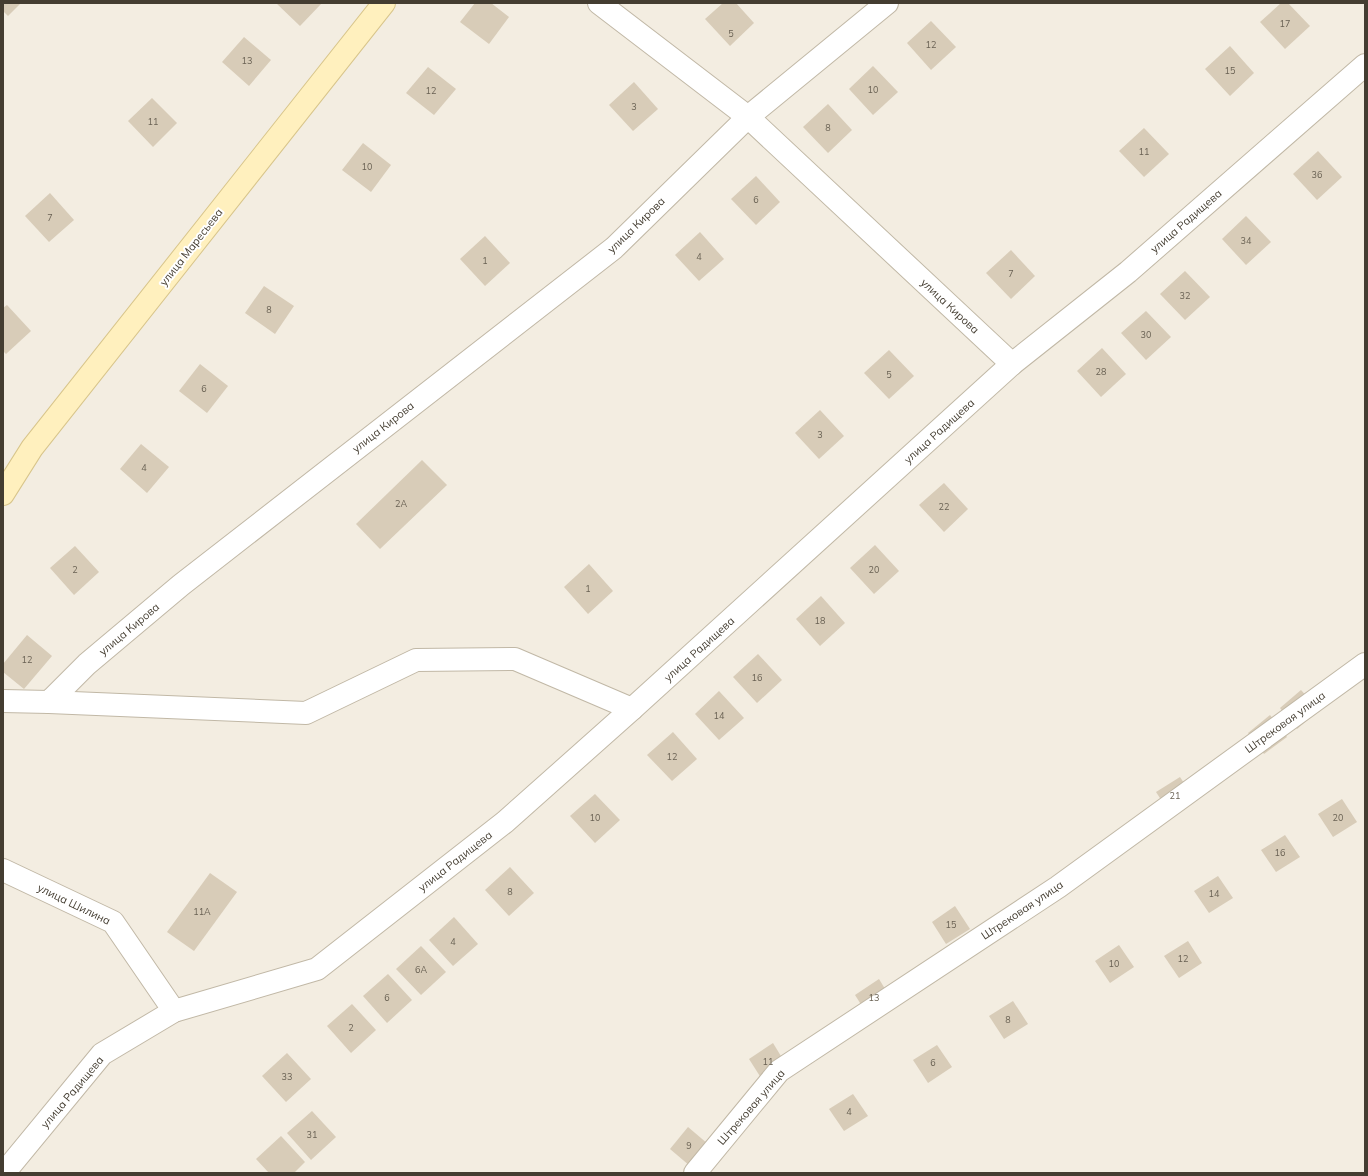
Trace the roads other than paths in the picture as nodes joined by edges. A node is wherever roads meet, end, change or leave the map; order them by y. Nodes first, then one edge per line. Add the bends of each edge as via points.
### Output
1 (384, 3) edge
2 (599, 3) edge
3 (887, 3) edge
4 (1365, 65) edge
5 (748, 117) junction
6 (1012, 364) junction
7 (3, 494) edge
8 (1365, 664) edge
9 (3, 701) edge
10 (49, 702) junction
11 (632, 709) junction
12 (3, 870) edge
13 (174, 1011) junction
14 (4, 1173) edge
15 (695, 1173) edge

1 - 7 street, улица Маресьева via 32,448
2 - 5 street, улица Кирова
3 - 5 street, улица Кирова
4 - 6 street, улица Радищева via 1128,272
5 - 6 street, улица Кирова
5 - 10 street, улица Кирова via 614,248 188,580 87,664
6 - 11 street, улица Радищева
8 - 15 street, Штрековая улица via 1058,887 779,1071
9 - 10 street
10 - 11 street via 306,713 416,660 515,659
11 - 13 street, улица Радищева via 505,822 317,969
12 - 13 street, улица Шилина via 113,922
13 - 14 street, улица Радищева via 102,1054

